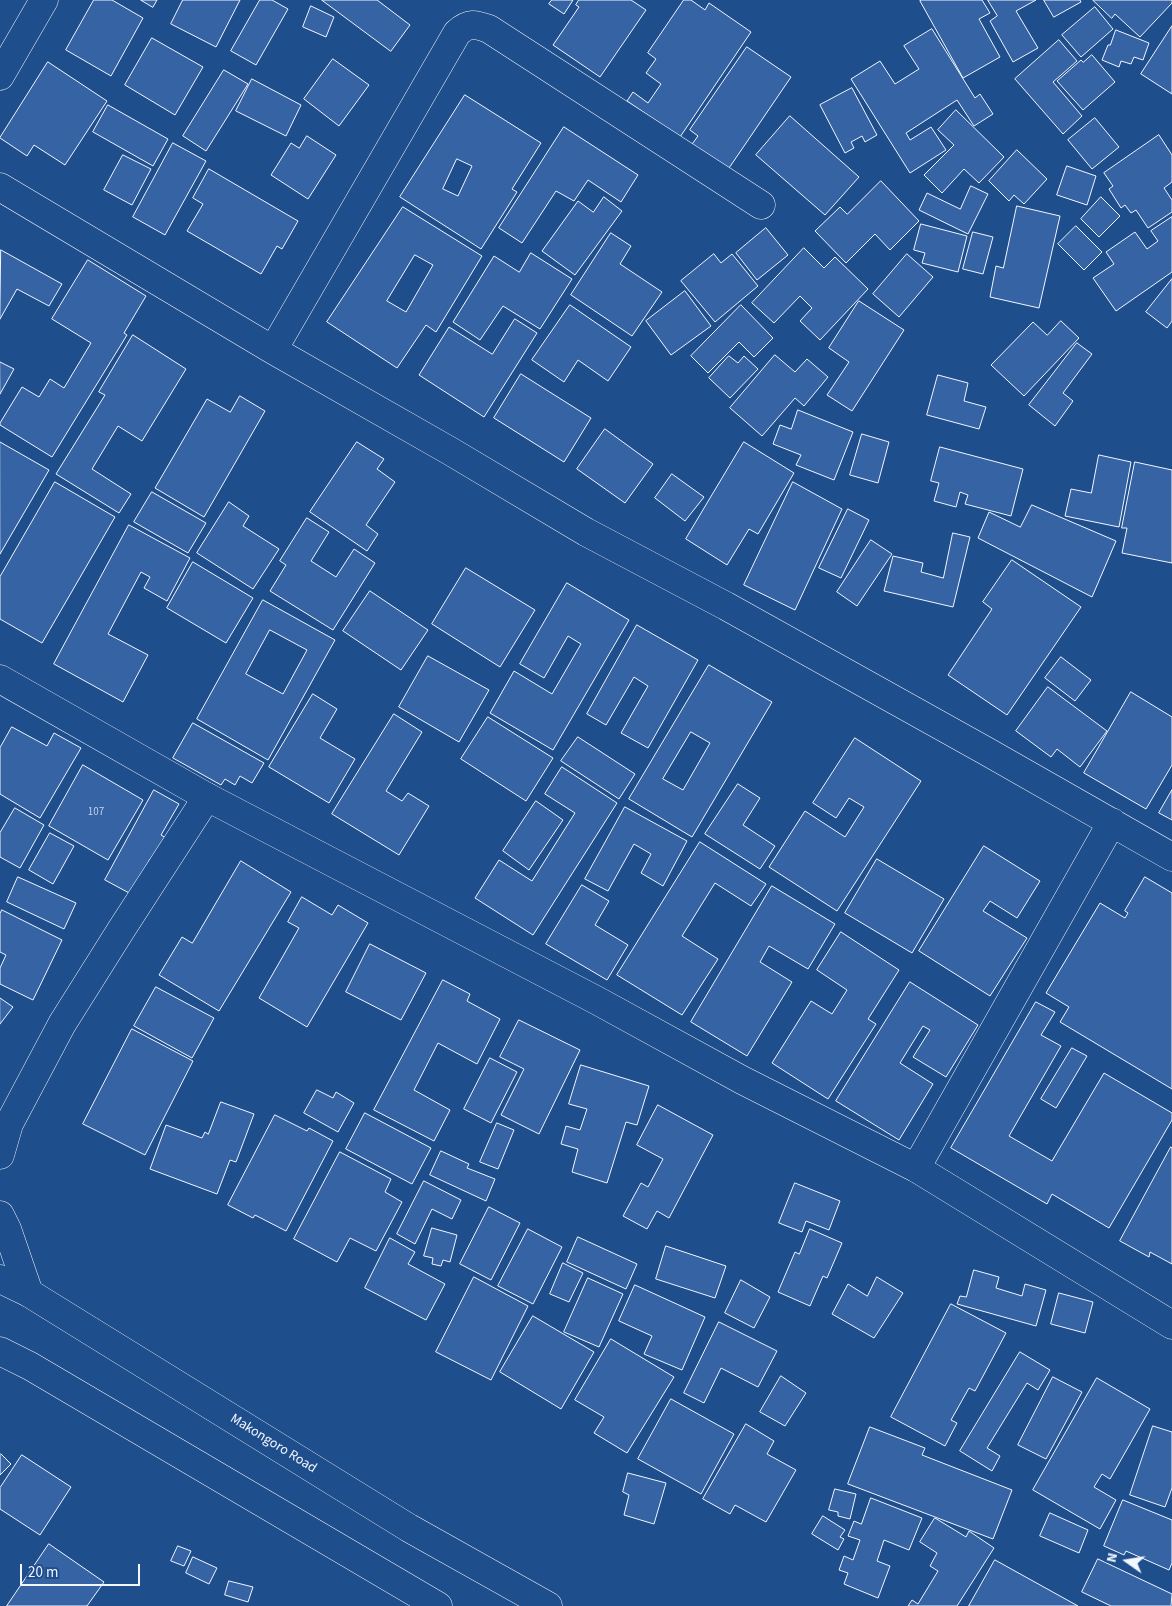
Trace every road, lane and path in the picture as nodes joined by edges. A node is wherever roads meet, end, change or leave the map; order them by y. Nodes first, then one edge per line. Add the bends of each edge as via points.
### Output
1 (44, 0) edge
2 (0, 76) edge
3 (0, 187) edge
4 (762, 205) dead end
5 (273, 350) junction
6 (0, 679) edge
7 (207, 797) junction
8 (1112, 822) junction
9 (1172, 857) edge
10 (0, 1155) edge
11 (916, 1168) junction
12 (0, 1215) edge
13 (0, 1278) edge
14 (29, 1293) junction
15 (1172, 1325) edge
16 (0, 1350) edge
17 (438, 1606) edge
18 (548, 1606) edge

1 - 2 street
3 - 5 street
4 - 5 street via 489,29 476,24 464,26 456,33
5 - 8 street via 586,532
6 - 7 street
7 - 10 street via 62,1024 10,1124
7 - 11 street via 742,1080
8 - 9 street
8 - 11 street
11 - 15 street
12 - 14 street
13 - 14 street, Makongoro Road
14 - 18 street, Makongoro Road via 410,1528
16 - 17 street

